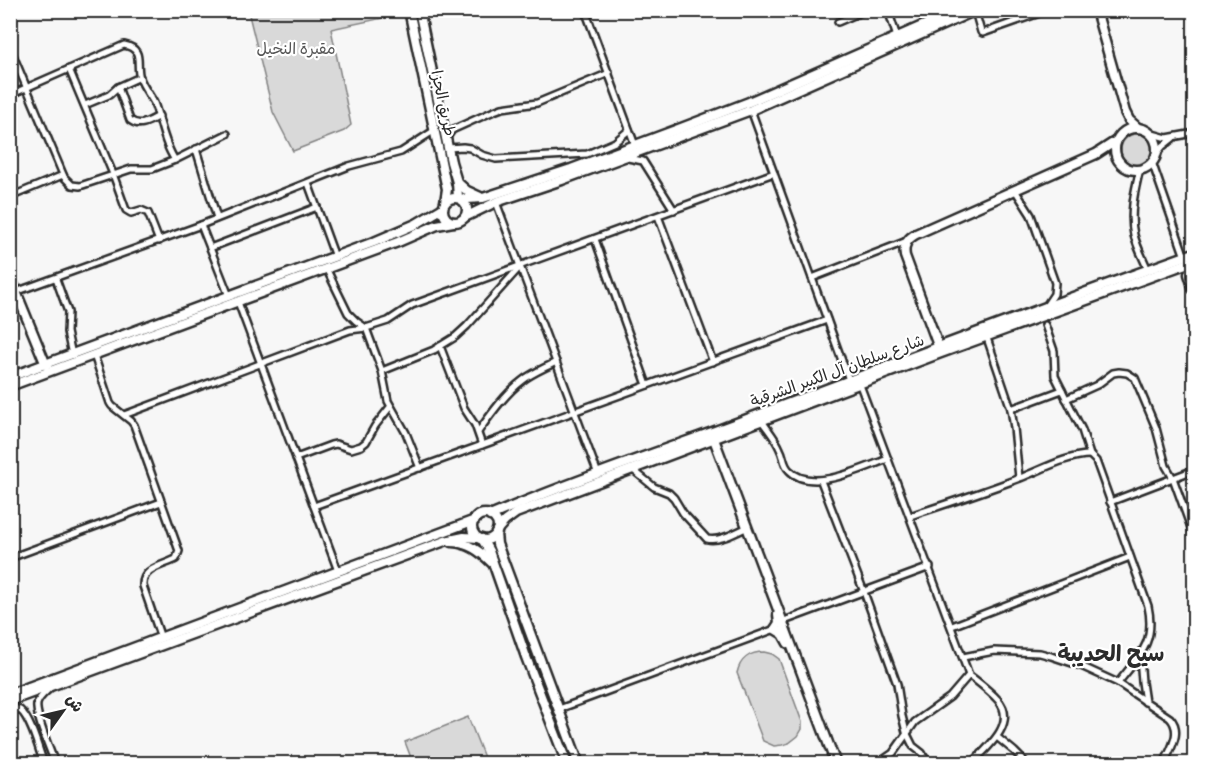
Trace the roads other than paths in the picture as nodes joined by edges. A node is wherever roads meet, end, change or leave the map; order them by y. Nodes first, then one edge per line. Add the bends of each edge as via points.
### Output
1 (409, 10) edge
2 (419, 10) edge
3 (585, 10) edge
4 (866, 10) edge
5 (888, 10) edge
6 (959, 10) edge
7 (1048, 10) edge
8 (1096, 10) edge
9 (976, 11) edge
10 (838, 22) dead end
11 (424, 37) junction
12 (897, 37) junction
13 (10, 48) edge
14 (69, 69) junction
15 (609, 73) junction
16 (140, 77) junction
17 (27, 87) junction
18 (118, 87) junction
19 (10, 95) edge
20 (85, 105) junction
21 (751, 110) junction
22 (1125, 112) junction
23 (159, 116) junction
24 (439, 128) junction
25 (1138, 128) junction
26 (452, 130) junction
27 (630, 130) junction
28 (1122, 133) junction
29 (1149, 133) junction
30 (1194, 133) edge
31 (227, 134) dead end
32 (1173, 137) junction
33 (1116, 141) junction
34 (447, 143) junction
35 (635, 145) junction
36 (196, 149) junction
37 (646, 149) junction
38 (624, 157) junction
39 (1086, 159) junction
40 (1154, 159) junction
41 (175, 160) junction
42 (643, 162) junction
43 (1121, 164) junction
44 (1140, 169) junction
45 (774, 173) junction
46 (113, 174) junction
47 (63, 175) junction
48 (457, 182) junction
49 (308, 183) junction
50 (1015, 190) junction
51 (10, 196) edge
52 (458, 198) junction
53 (483, 198) junction
54 (496, 202) junction
55 (444, 205) junction
56 (317, 207) junction
57 (674, 210) junction
58 (658, 216) junction
59 (465, 217) junction
60 (217, 218) junction
61 (453, 222) junction
62 (201, 225) junction
63 (595, 239) junction
64 (159, 241) junction
65 (907, 241) junction
66 (210, 248) junction
67 (1194, 253) edge
68 (335, 257) junction
69 (1185, 257) junction
70 (1194, 261) edge
71 (520, 266) junction
72 (326, 268) junction
73 (1175, 268) junction
74 (1148, 270) junction
75 (1189, 274) junction
76 (10, 277) edge
77 (812, 278) junction
78 (56, 279) junction
79 (1194, 290) edge
80 (14, 293) edge
81 (229, 296) junction
82 (238, 302) junction
83 (1045, 308) junction
84 (827, 320) junction
85 (1045, 325) dead end
86 (366, 328) junction
87 (987, 338) junction
88 (440, 346) junction
89 (939, 348) junction
90 (72, 355) junction
91 (94, 355) junction
92 (556, 362) junction
93 (713, 362) junction
94 (261, 363) junction
95 (46, 365) junction
96 (382, 371) junction
97 (10, 377) edge
98 (849, 380) junction
99 (647, 385) junction
100 (860, 385) junction
101 (10, 386) edge
102 (1062, 390) junction
103 (1066, 399) junction
104 (390, 407) junction
105 (1011, 409) junction
106 (574, 412) junction
107 (124, 415) junction
108 (762, 421) junction
109 (478, 432) junction
110 (714, 439) junction
111 (482, 445) junction
112 (1090, 455) junction
113 (296, 458) junction
114 (888, 459) junction
115 (420, 468) junction
116 (632, 469) junction
117 (1194, 470) edge
118 (598, 474) junction
119 (1019, 478) junction
120 (1173, 478) junction
121 (821, 481) junction
122 (161, 502) junction
123 (1110, 502) junction
124 (314, 506) junction
125 (490, 516) junction
126 (910, 516) junction
127 (475, 520) junction
128 (748, 527) junction
129 (497, 532) junction
130 (1194, 536) edge
131 (480, 539) junction
132 (445, 541) junction
133 (1130, 557) junction
134 (10, 558) edge
135 (494, 564) junction
136 (930, 567) junction
137 (338, 571) junction
138 (864, 592) junction
139 (775, 598) junction
140 (784, 623) junction
141 (952, 626) junction
142 (775, 629) junction
143 (161, 638) junction
144 (1140, 656) junction
145 (963, 657) junction
146 (798, 661) junction
147 (969, 675) junction
148 (1118, 683) junction
149 (52, 686) junction
150 (10, 694) edge
151 (10, 701) edge
152 (1146, 702) junction
153 (10, 707) edge
154 (559, 709) junction
155 (40, 722) junction
156 (29, 724) junction
157 (906, 732) junction
158 (997, 737) junction
159 (44, 764) edge
160 (55, 764) edge
161 (567, 764) edge
162 (579, 764) edge
163 (836, 764) edge
164 (877, 764) edge
165 (928, 764) edge
166 (971, 764) edge
167 (1027, 764) edge
168 (1164, 764) edge

1 - 11 main road via 418,41
1 - 24 main road, طريق الجزا
2 - 11 main road, طريق الجزا
3 - 15 street
4 - 10 street
5 - 12 street
6 - 12 main road
7 - 9 street via 984,33
8 - 22 main road
9 - 21 main road
11 - 24 main road, طريق الجزا
12 - 35 main road via 748,102
13 - 17 street
14 - 16 street via 124,45 136,51
14 - 17 street
14 - 20 street
15 - 26 street via 531,105 502,108
15 - 27 street
16 - 18 street
16 - 23 street
17 - 19 street
17 - 47 street
18 - 20 street
18 - 23 street via 130,120 141,124
20 - 46 street
21 - 37 main road
21 - 45 street
22 - 25 main road
22 - 28 main road
23 - 41 street
24 - 26 street
24 - 34 main road, طريق الجزا
24 - 49 street via 401,152 349,166
24 - 55 main road, طريق الجزا via 447,189
25 - 28 main road
25 - 29 main road
26 - 34 street
27 - 34 street via 615,142 586,154 496,159
27 - 35 street
28 - 33 main road
29 - 32 street
29 - 40 main road via 1156,148
30 - 32 street
31 - 36 street
32 - 40 street
33 - 39 main road
33 - 43 main road
34 - 48 main road, طريق الجزا
35 - 53 main road
36 - 41 street
36 - 60 street
37 - 38 main road
37 - 42 street
38 - 42 street
38 - 54 main road
39 - 43 main road via 1103,156
39 - 50 main road
40 - 44 main road
40 - 69 street
41 - 46 street via 152,169
42 - 57 street
43 - 44 main road
44 - 74 street via 1133,228
45 - 57 street
45 - 77 street
46 - 47 street via 76,186
46 - 64 street via 127,211 148,213
47 - 51 street
48 - 52 main road, طريق الجزا
48 - 53 main road via 467,192
49 - 56 street
49 - 60 street
50 - 65 main road
50 - 83 street via 1031,215 1055,283 1054,294
52 - 53 main road
52 - 55 main road via 451,198
52 - 59 main road via 468,209
54 - 59 main road
54 - 71 street
55 - 61 main road via 445,217
55 - 68 main road via 416,224
56 - 66 street
56 - 68 street
57 - 58 street
58 - 63 street
58 - 93 street
59 - 61 main road
60 - 62 street
61 - 72 main road
62 - 64 street
62 - 66 street
63 - 71 street
63 - 99 street
64 - 78 street
65 - 77 street
65 - 89 main road via 905,256
66 - 81 street
67 - 69 main road, شارع سلطان آل الكبير الشرقية
68 - 81 main road
69 - 74 main road, شارع سلطان آل الكبير الشرقية
70 - 73 main road, شارع سلطان آل الكبير الشرقية
70 - 75 main road
71 - 86 street via 412,305 388,321
71 - 88 street via 467,326
71 - 92 street
72 - 82 main road
72 - 86 street via 348,313
73 - 75 main road
73 - 87 main road, شارع سلطان آل الكبير الشرقية
74 - 83 main road, شارع سلطان آل الكبير الشرقية
75 - 79 main road
76 - 80 main road
77 - 84 street
78 - 80 street
78 - 90 street via 68,312
80 - 95 main road
81 - 90 main road
82 - 91 main road
82 - 94 street
83 - 89 main road, شارع سلطان آل الكبير الشرقية
84 - 93 street
84 - 98 street
85 - 102 street via 1054,351 1055,376
86 - 94 street via 350,330
86 - 96 street
87 - 100 main road, شارع سلطان آل الكبير الشرقية
87 - 105 street
88 - 96 street
88 - 109 street via 464,408
89 - 98 main road, شارع سلطان آل الكبير الشرقية
90 - 95 main road
91 - 101 main road
91 - 107 street via 110,403
92 - 106 street
92 - 109 street via 516,386
93 - 99 street
94 - 107 street
94 - 113 street
95 - 97 main road
96 - 104 street
98 - 118 main road, شارع سلطان آل الكبير الشرقية
99 - 106 street
100 - 108 main road, شارع سلطان آل الكبير الشرقية
100 - 114 street
102 - 103 street
102 - 105 street
103 - 112 street
103 - 120 street via 1113,373 1127,373 1135,378
104 - 113 street via 361,447 351,449 336,444
104 - 115 street
105 - 119 street
106 - 111 street
106 - 118 street
107 - 122 street via 134,425
108 - 110 main road, شارع سلطان آل الكبير الشرقية
108 - 121 street via 781,450 788,470 802,478
109 - 111 street
110 - 116 main road, شارع سلطان آل الكبير الشرقية
110 - 128 main road
111 - 115 street
112 - 119 street via 1071,458
112 - 123 street via 1096,461
113 - 124 street
114 - 121 street
114 - 126 street
115 - 124 street
116 - 128 street via 654,488 669,493 707,539 718,539
116 - 129 main road, شارع سلطان آل الكبير الشرقية via 516,513
117 - 120 street
118 - 125 main road, شارع سلطان آل الكبير الشرقية
119 - 126 street
120 - 123 street
120 - 130 street
121 - 138 street
122 - 134 street
122 - 143 street via 178,556 142,578
123 - 133 street
124 - 137 street
125 - 127 main road via 482,515
125 - 129 main road via 496,521
126 - 136 street
127 - 131 main road via 472,528
127 - 137 main road
128 - 139 main road
129 - 131 main road via 490,539
129 - 154 main road via 497,544
131 - 132 main road
131 - 135 main road
132 - 135 main road via 471,546
132 - 149 main road
133 - 141 street
133 - 144 street via 1151,617 1149,639
135 - 161 main road
136 - 138 street
136 - 141 street
137 - 143 main road
138 - 140 street
138 - 157 street via 897,684
139 - 140 main road
139 - 142 main road via 779,621
140 - 142 street
140 - 146 main road
141 - 145 street
142 - 146 main road via 785,636
142 - 154 street
143 - 150 main road
144 - 148 street
144 - 152 street
145 - 147 street
145 - 148 street via 993,651 1040,654 1081,666
146 - 163 main road
147 - 157 street via 950,697
147 - 158 street via 1005,711 1005,722
148 - 152 street
149 - 151 main road
149 - 155 street via 37,703
152 - 168 street via 1176,726 1176,736
153 - 156 street via 23,713
154 - 162 main road
155 - 156 street
155 - 160 street
156 - 159 street
157 - 164 street via 892,753
157 - 165 street
158 - 166 street
158 - 167 street

